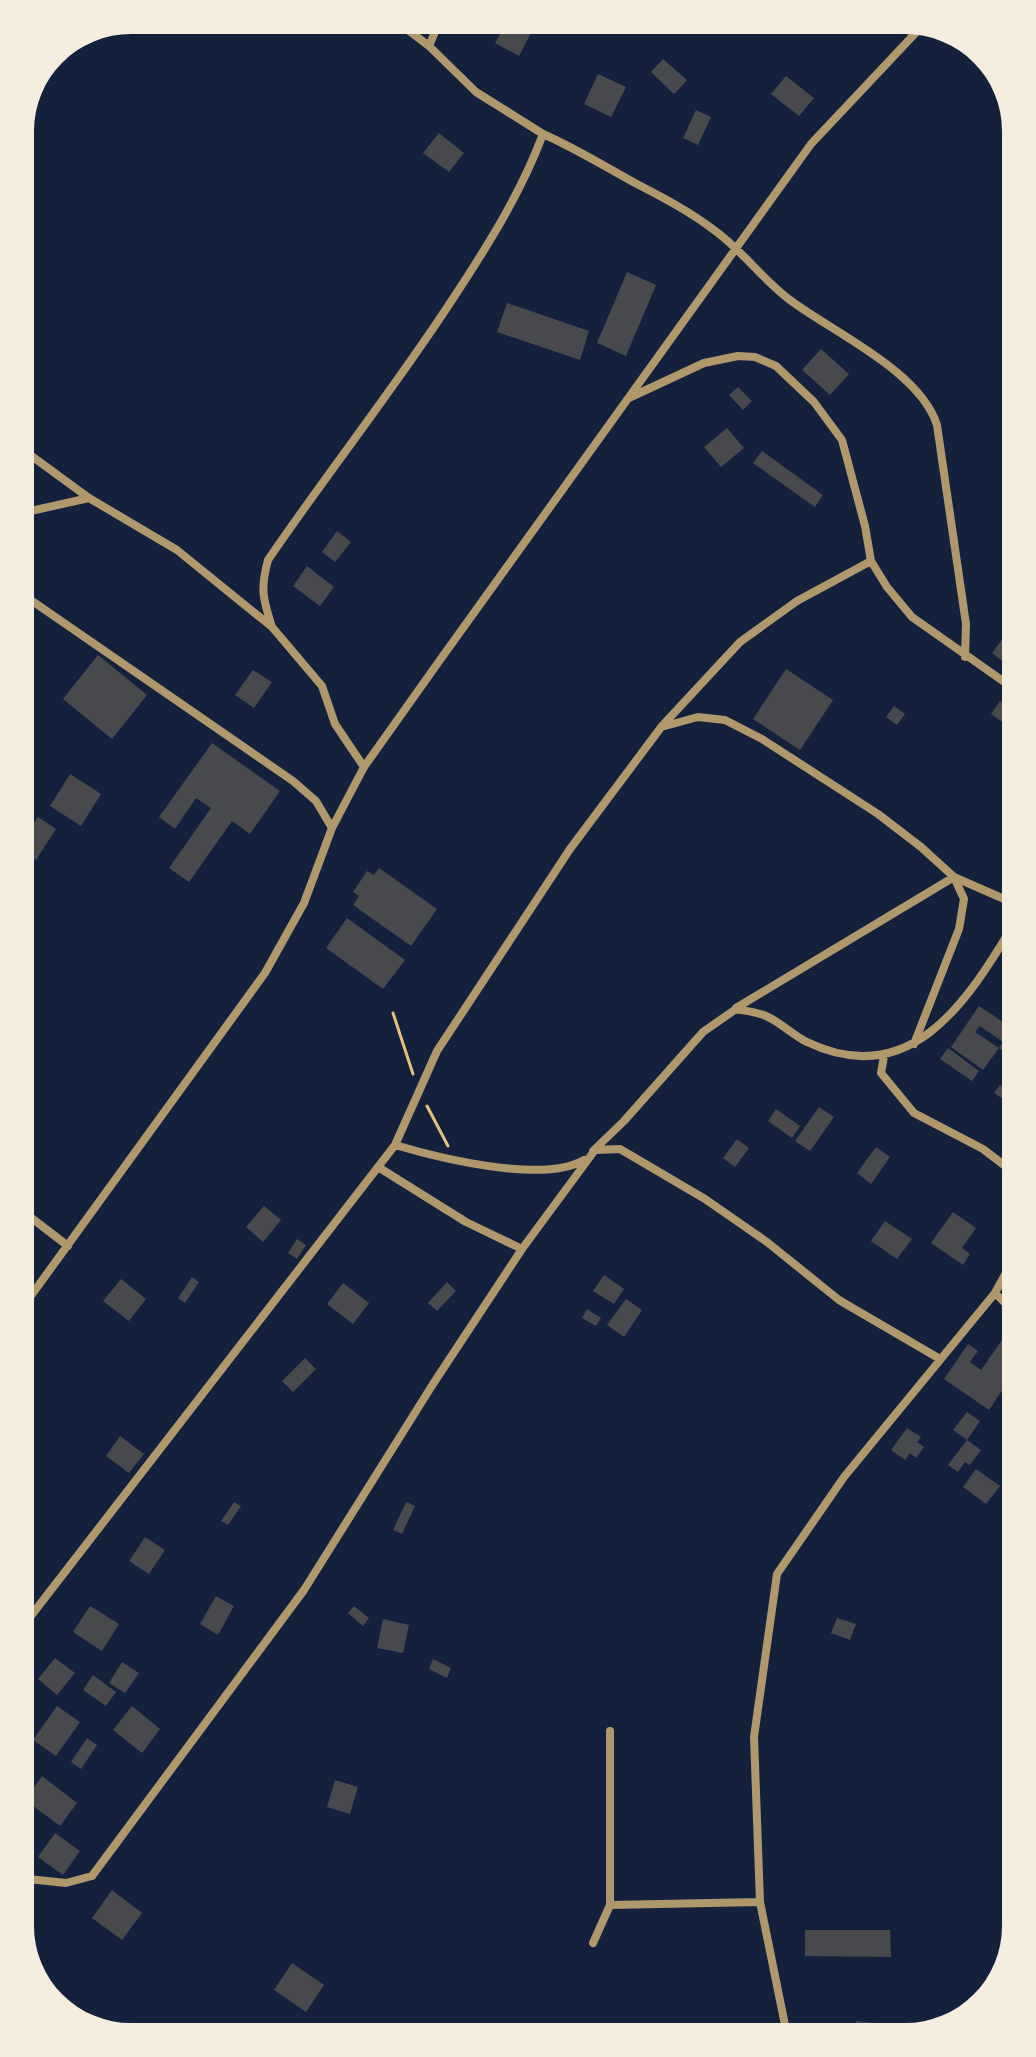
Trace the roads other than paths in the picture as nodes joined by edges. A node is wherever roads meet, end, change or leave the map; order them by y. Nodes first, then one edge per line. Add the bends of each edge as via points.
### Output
1 (413, 34) edge
2 (434, 34) edge
3 (914, 34) edge
4 (429, 46) junction
5 (543, 134) junction
6 (736, 250) junction
7 (630, 397) junction
8 (34, 458) edge
9 (89, 498) junction
10 (34, 510) edge
11 (871, 561) junction
12 (34, 602) edge
13 (272, 627) junction
14 (965, 657) junction
15 (1002, 681) edge
16 (662, 726) junction
17 (364, 767) junction
18 (332, 828) junction
19 (954, 877) junction
20 (1002, 898) edge
21 (1002, 943) edge
22 (736, 1009) junction
23 (913, 1045) junction
24 (884, 1056) junction
25 (395, 1145) junction
26 (595, 1150) junction
27 (1002, 1164) edge
28 (378, 1167) junction
29 (34, 1220) edge
30 (68, 1246) junction
31 (522, 1249) junction
32 (1002, 1280) edge
33 (34, 1292) edge
34 (995, 1293) junction
35 (1002, 1300) edge
36 (940, 1359) junction
37 (34, 1612) edge
38 (610, 1731) dead end
39 (34, 1880) edge
40 (760, 1902) junction
41 (610, 1905) junction
42 (593, 1943) dead end
43 (785, 2023) edge

1 - 4 street
2 - 4 street
3 - 6 street via 811,144
4 - 5 street via 476,92
5 - 6 street via 680,208
5 - 13 street via 485,250 268,560 261,583
6 - 7 street
6 - 14 street via 790,300 886,363 934,413 966,624
7 - 11 street via 704,363 738,356 776,366 814,402 842,440
7 - 17 street
8 - 9 street
9 - 10 street
9 - 13 street via 177,550
11 - 14 street via 912,617
11 - 16 street via 797,601 740,642
12 - 18 street via 293,781 316,801
13 - 17 street via 322,686 335,724
14 - 15 street
16 - 19 street via 698,717 725,720 762,739 878,814
16 - 25 street via 570,849 437,1051
17 - 18 street
18 - 30 street via 304,903 265,973
19 - 20 street
19 - 22 street
19 - 23 street via 964,899 959,929
21 - 23 street via 953,1014
22 - 24 street via 765,1016 808,1042 850,1055
22 - 26 street via 703,1032
23 - 24 street
24 - 27 street via 881,1073 914,1113
25 - 26 street via 537,1172 581,1163
25 - 28 street
26 - 31 street
26 - 36 street via 620,1149 705,1199 839,1300
28 - 31 street via 466,1222
28 - 37 street
29 - 30 street
30 - 33 street
31 - 39 street via 304,1590 92,1876 66,1883
32 - 34 street
34 - 35 street
34 - 36 street
36 - 40 street via 844,1477 777,1574 754,1737
38 - 41 street
40 - 41 street
40 - 43 street
41 - 42 street

